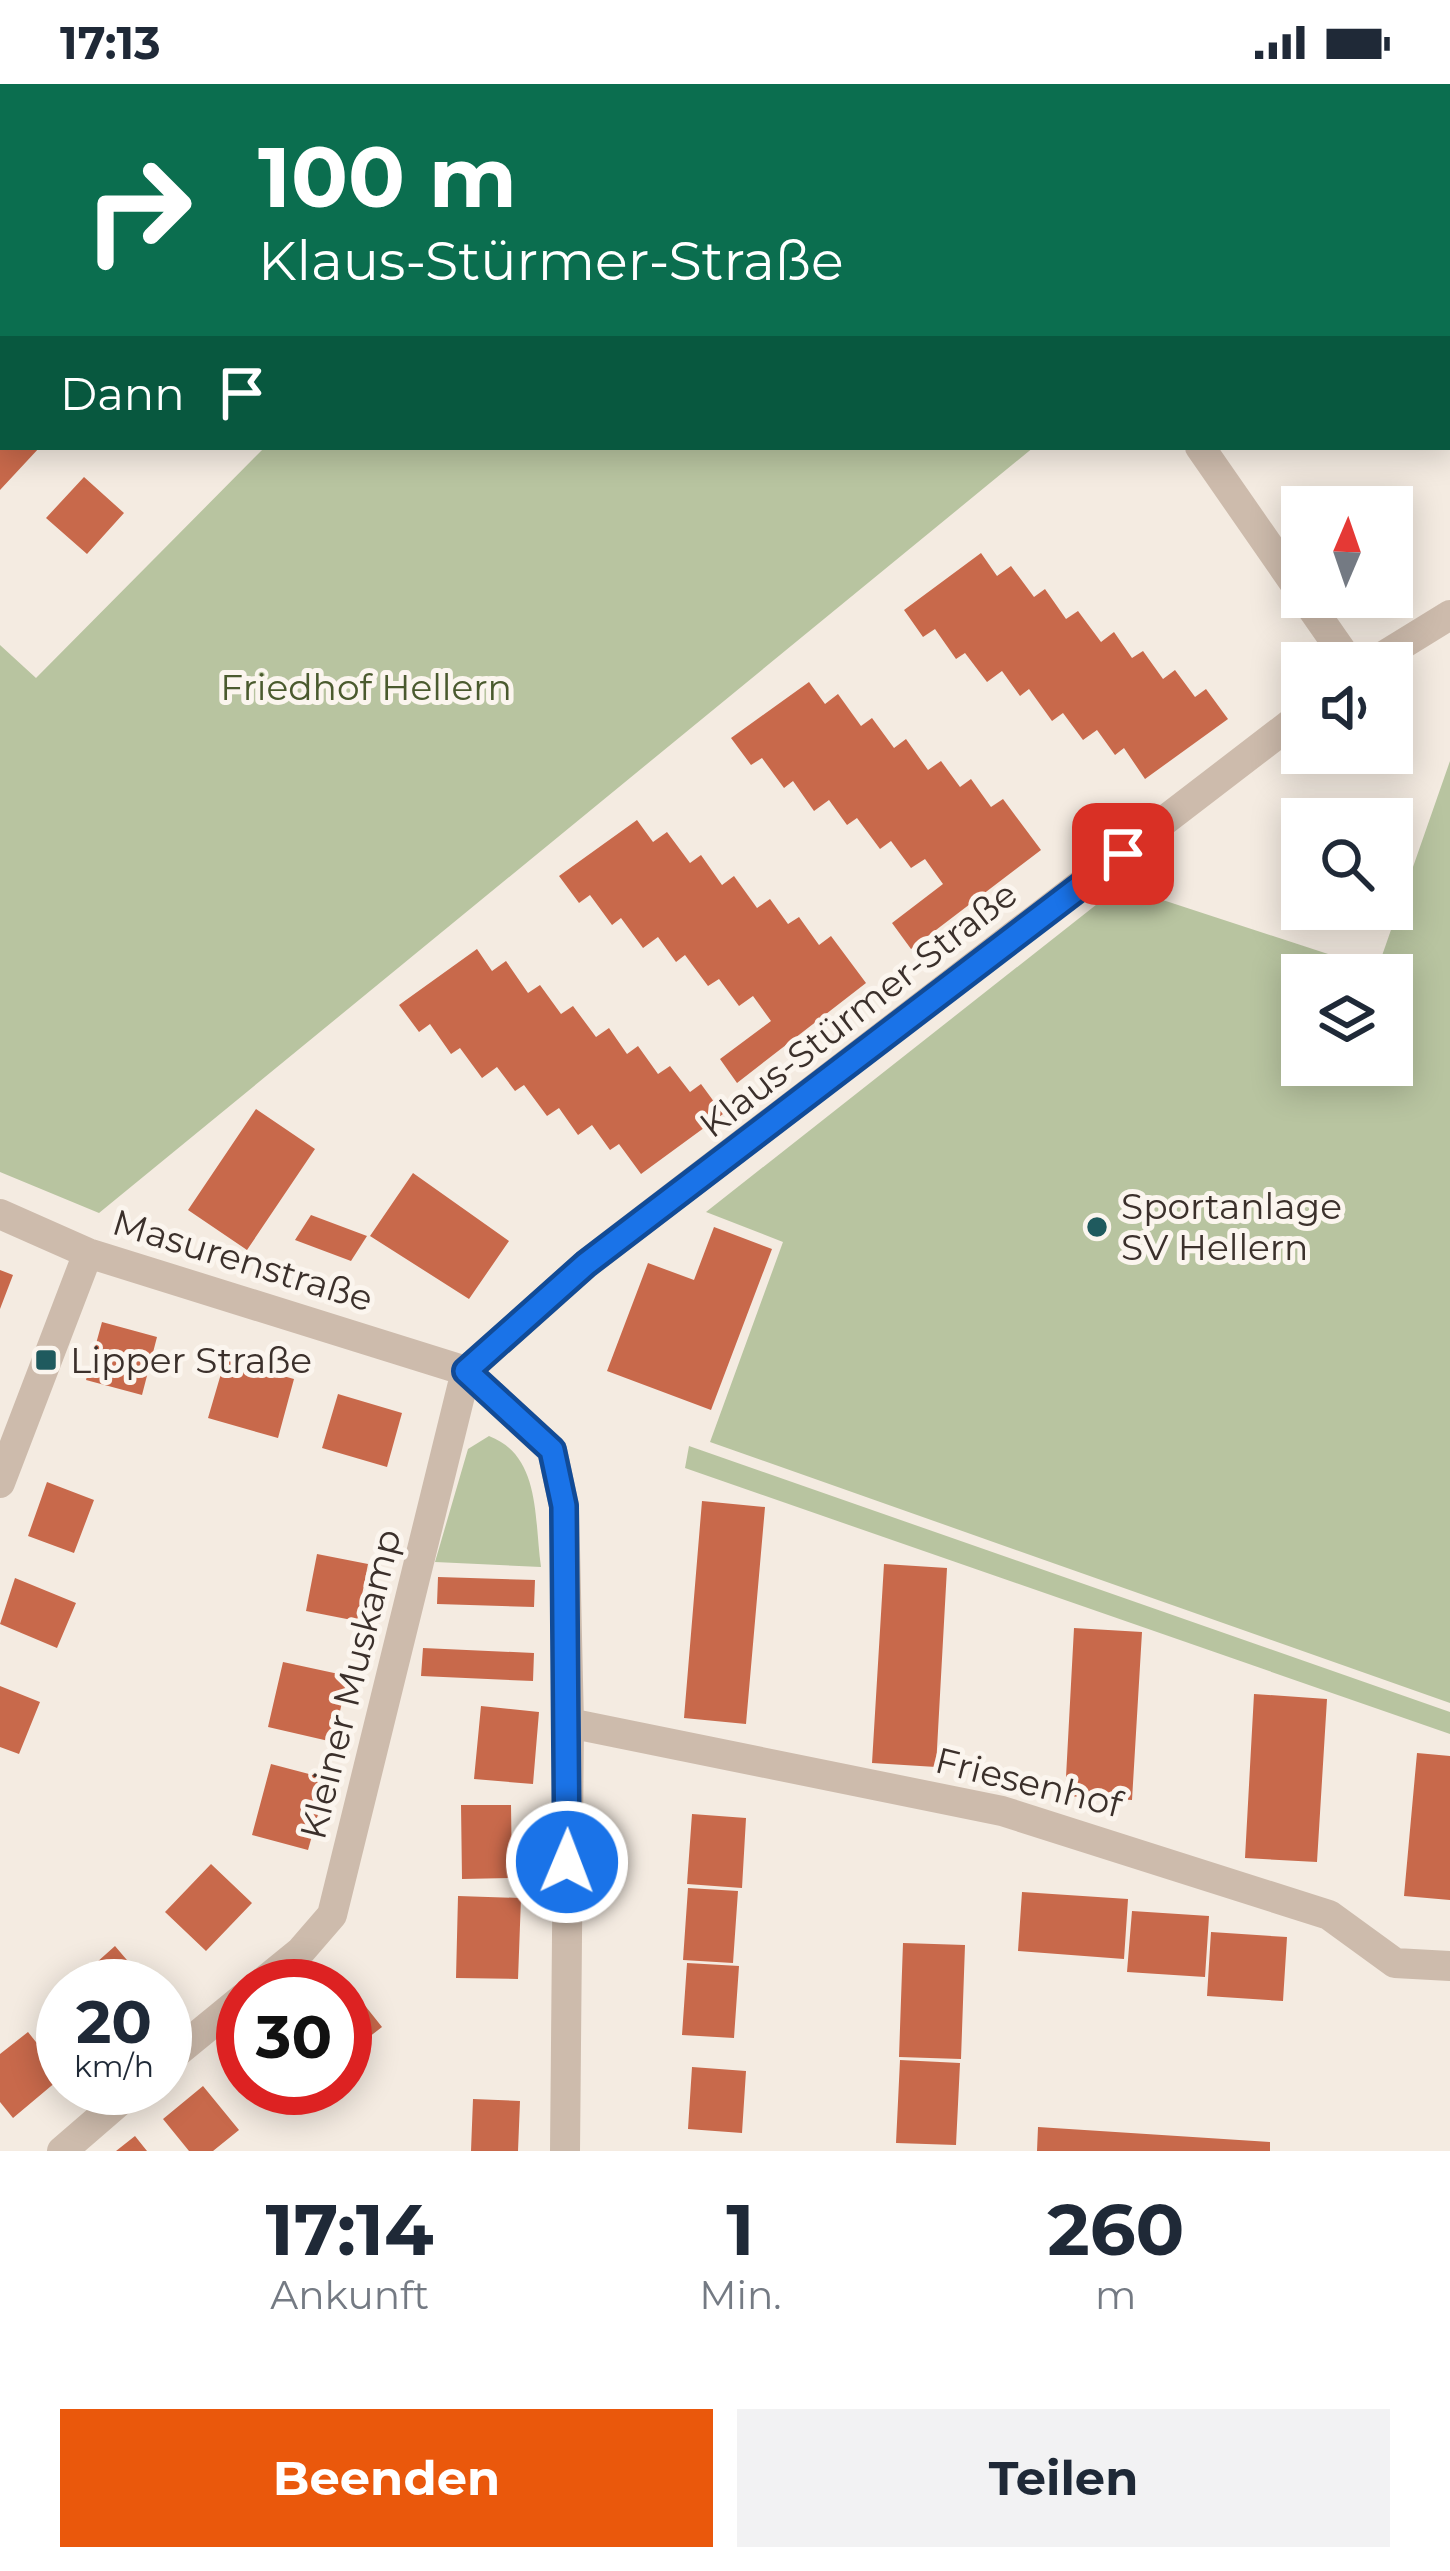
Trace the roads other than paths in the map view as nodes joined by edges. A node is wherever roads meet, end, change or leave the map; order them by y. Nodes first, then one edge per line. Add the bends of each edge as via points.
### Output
1 (1203, 450) edge
2 (1281, 563) edge
3 (1450, 615) edge
4 (1406, 642) edge
5 (1281, 731) edge
6 (0, 1214) edge
7 (88, 1252) junction
8 (466, 1371) junction
9 (0, 1483) edge
10 (569, 1723) junction
11 (291, 1959) edge
12 (1450, 1966) edge
13 (216, 2021) edge
14 (192, 2040) edge
15 (104, 2115) edge
16 (62, 2151) edge
17 (565, 2151) edge

1 - 2 street
3 - 4 street
5 - 8 street, Klaus-Stürmer-Straße via 586,1264
6 - 7 street, Masurenstraße
7 - 8 street, Masurenstraße
7 - 9 street
8 - 10 street via 552,1450 564,1506
8 - 11 street, Kleiner Muskamp via 332,1915
10 - 12 street, Friesenhof via 1002,1811 1329,1915 1395,1963
10 - 17 street
13 - 14 street
15 - 16 street

